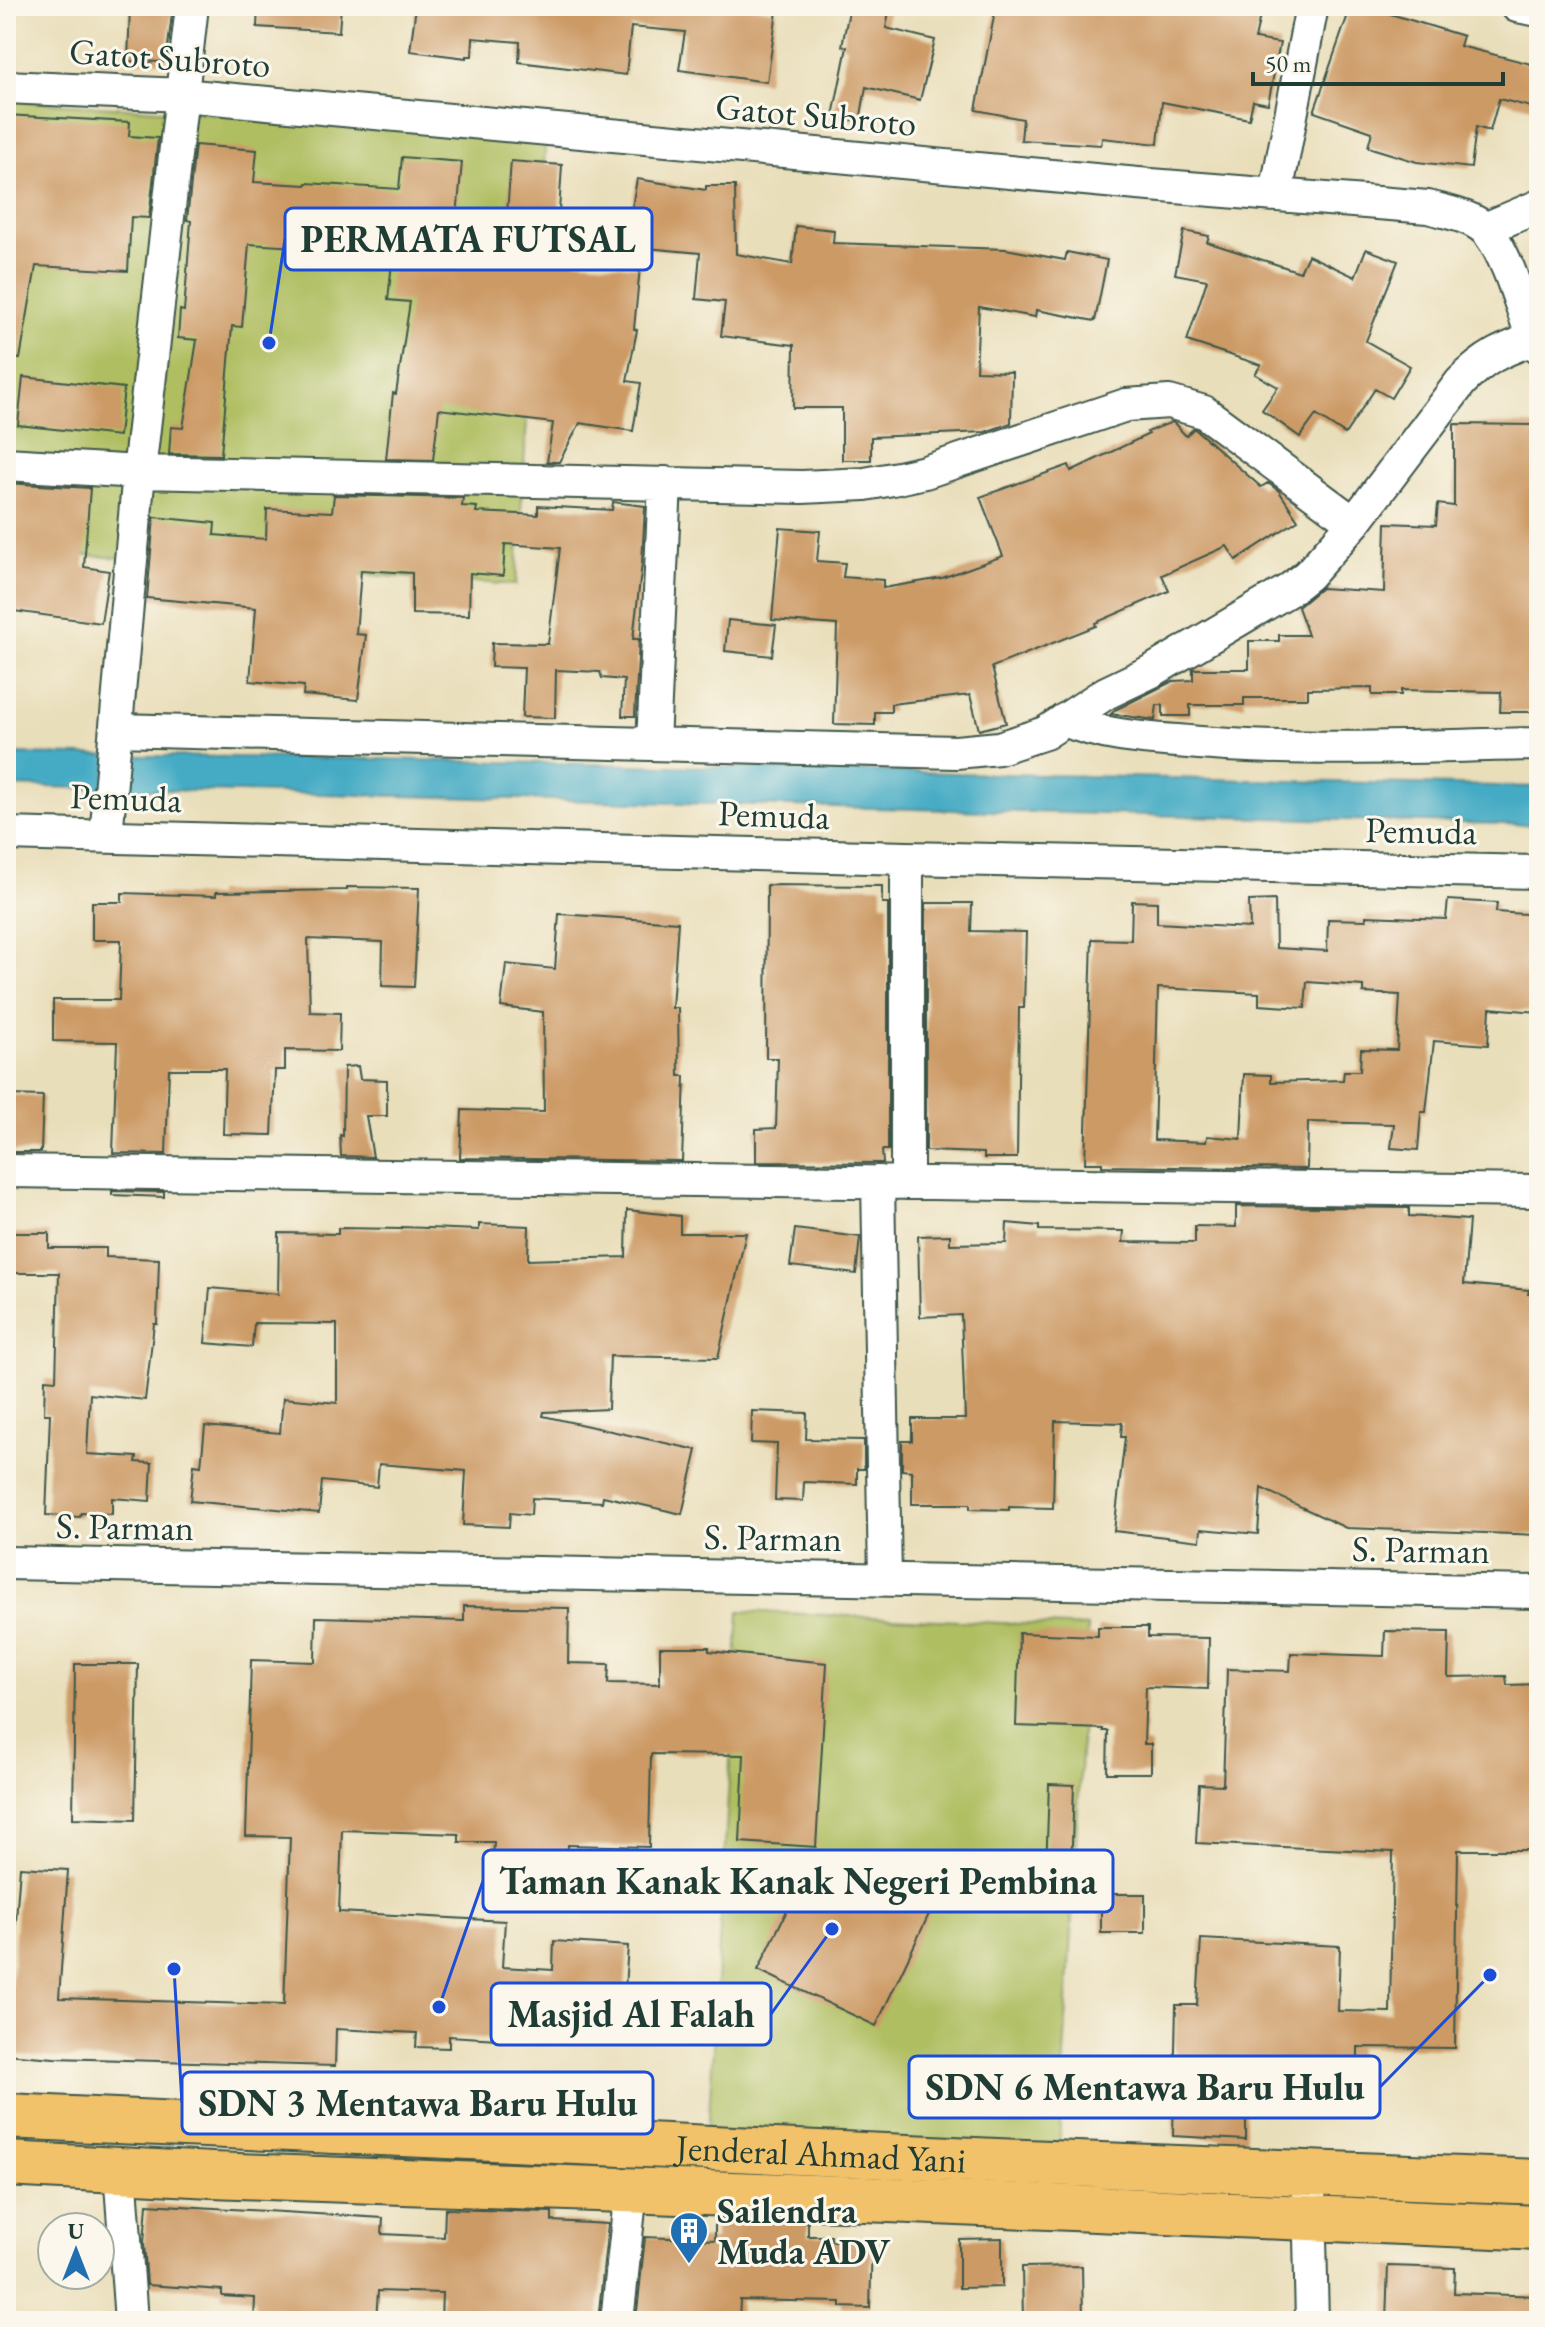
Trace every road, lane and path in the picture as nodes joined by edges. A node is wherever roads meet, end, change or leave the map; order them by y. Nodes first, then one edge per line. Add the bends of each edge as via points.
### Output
1 (192, 6) edge
2 (1312, 6) edge
3 (1517, 6) edge
4 (1539, 10) edge
5 (6, 87) edge
6 (182, 95) junction
7 (1276, 194) junction
8 (1539, 206) edge
9 (1485, 229) junction
10 (1536, 343) edge
11 (6, 464) edge
12 (139, 472) junction
13 (665, 483) junction
14 (1354, 523) junction
15 (1064, 720) junction
16 (115, 741) junction
17 (653, 744) junction
18 (1539, 744) edge
19 (6, 834) edge
20 (106, 836) junction
21 (907, 858) junction
22 (1539, 872) edge
23 (6, 1171) edge
24 (893, 1183) junction
25 (1539, 1191) edge
26 (6, 1563) edge
27 (885, 1579) junction
28 (1539, 1592) edge
29 (6, 2116) edge
30 (6, 2164) edge
31 (120, 2170) junction
32 (1309, 2173) junction
33 (1539, 2182) edge
34 (631, 2190) junction
35 (1308, 2218) junction
36 (1539, 2228) edge
37 (131, 2321) edge
38 (617, 2321) edge
39 (1312, 2321) edge

1 - 6 street
2 - 7 street
3 - 4 street
5 - 6 street, Gatot Subroto
6 - 7 street, Gatot Subroto
6 - 12 street
7 - 9 street, Gatot Subroto via 1428,207
8 - 9 street
9 - 10 street via 1502,255
10 - 14 street via 1499,351 1480,363
11 - 12 street
12 - 13 street
12 - 16 street
13 - 14 street via 802,487 876,482 925,472 1126,405 1169,402 1204,412
13 - 17 street
14 - 15 street via 1289,590
15 - 17 street via 1045,733 999,748 956,752
15 - 18 street via 1110,735 1206,744
16 - 17 street
16 - 20 street
19 - 20 street, Pemuda
20 - 21 street, Pemuda
21 - 22 street, Pemuda
21 - 24 street
23 - 24 street
24 - 25 street
24 - 27 street
26 - 27 street, S. Parman
27 - 28 street, S. Parman
29 - 32 highway, Jenderal Ahmad Yani
30 - 31 highway, Jenderal Ahmad Yani
31 - 34 highway, Jenderal Ahmad Yani
31 - 37 street
32 - 33 highway, Jenderal Ahmad Yani
32 - 35 street
34 - 35 highway, Jenderal Ahmad Yani
34 - 38 street
35 - 36 highway, Jenderal Ahmad Yani
35 - 39 street

